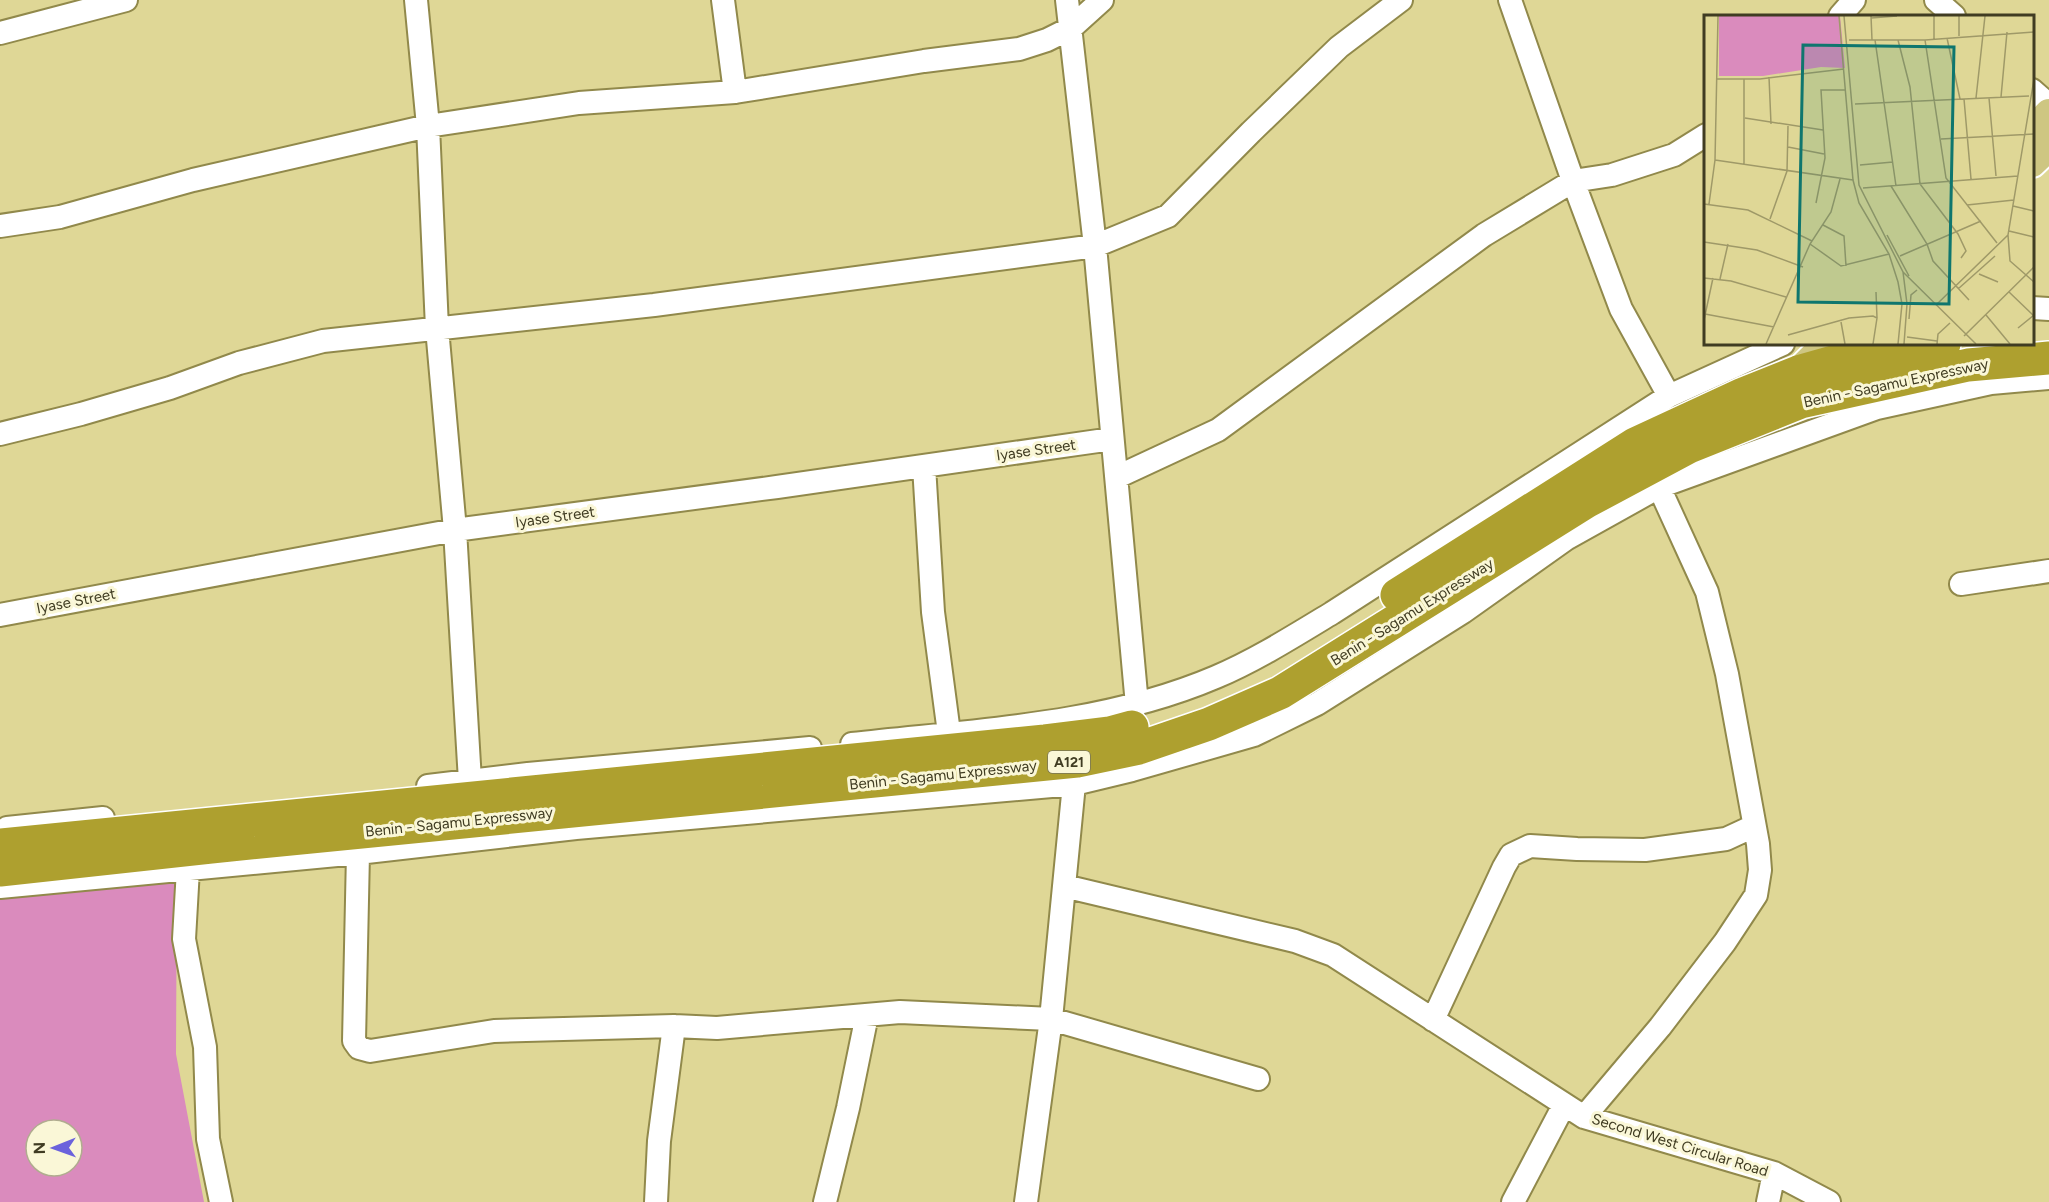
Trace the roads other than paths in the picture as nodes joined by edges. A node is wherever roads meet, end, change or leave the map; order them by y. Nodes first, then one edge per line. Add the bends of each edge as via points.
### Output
1 (126, 0) edge
2 (416, 0) edge
3 (723, 0) edge
4 (1067, 0) edge
5 (1102, 0) edge
6 (1401, 0) edge
7 (1510, 0) edge
8 (1854, 0) edge
9 (1936, 0) edge
10 (1841, 15) edge
11 (1953, 15) edge
12 (1071, 28) junction
13 (0, 33) edge
14 (735, 92) junction
15 (2034, 92) edge
16 (2049, 105) edge
17 (2049, 113) edge
18 (428, 126) junction
19 (2034, 128) edge
20 (1704, 136) edge
21 (2049, 147) edge
22 (2034, 162) edge
23 (1573, 181) junction
24 (0, 226) edge
25 (1095, 246) junction
26 (2034, 308) edge
27 (2049, 309) edge
28 (437, 328) junction
29 (2049, 335) edge
30 (2034, 336) edge
31 (1781, 345) edge
32 (1924, 345) edge
33 (1842, 349) edge
34 (2049, 358) edge
35 (2049, 378) edge
36 (1799, 387) junction
37 (1669, 396) junction
38 (0, 434) edge
39 (1112, 439) junction
40 (1716, 451) junction
41 (924, 466) junction
42 (1117, 477) junction
43 (1659, 487) junction
44 (455, 530) junction
45 (2049, 571) edge
46 (1961, 584) dead end
47 (0, 615) edge
48 (1137, 705) junction
49 (949, 733) junction
50 (470, 781) junction
51 (1074, 784) junction
52 (1754, 826) junction
53 (0, 829) edge
54 (0, 845) edge
55 (358, 853) junction
56 (188, 869) junction
57 (0, 870) edge
58 (1064, 886) junction
59 (0, 887) edge
60 (867, 1015) junction
61 (1051, 1019) junction
62 (1433, 1020) junction
63 (674, 1026) junction
64 (1258, 1079) dead end
65 (1564, 1105) junction
66 (1584, 1117) junction
67 (1774, 1173) junction
68 (221, 1202) edge
69 (656, 1202) edge
70 (825, 1202) edge
71 (1026, 1202) edge
72 (1514, 1202) edge
73 (1768, 1202) edge
74 (1829, 1202) edge

1 - 13 street
2 - 18 street
3 - 14 street
4 - 12 street
5 - 12 street
6 - 25 street via 1339,47 1168,216
7 - 23 street
8 - 10 street
9 - 11 street
12 - 14 street via 1019,49
12 - 25 street
14 - 18 street via 579,103
15 - 16 street
17 - 19 main road
18 - 24 street via 193,180 60,218
18 - 28 street
20 - 23 street via 1674,155 1612,175
21 - 22 main road
23 - 37 street via 1621,309
23 - 42 street via 1484,235 1218,430
25 - 28 street via 654,304
25 - 39 street
26 - 27 street
28 - 38 street via 323,341 239,363 81,414
28 - 44 street
29 - 30 highway
31 - 37 street
32 - 33 highway, A121
33 - 36 highway, A121
34 - 36 highway, Benin - Sagamu Expressway / A121
35 - 40 street via 1991,383 1877,408
36 - 40 highway, Benin - Sagamu Expressway / A121
36 - 54 highway, A121 via 1743,394 1635,444 1254,683 1178,714 1110,733
37 - 48 street via 1275,647 1216,677
39 - 41 street, Iyase Street
39 - 42 street
40 - 43 street
40 - 57 highway, Benin - Sagamu Expressway / A121 via 1689,447 1586,502 1280,693 1209,724 1139,748 1077,762
41 - 44 street, Iyase Street
41 - 49 street via 933,612
42 - 48 street
43 - 51 street via 1566,538 1463,612 1317,704 1254,735
43 - 52 street via 1707,592 1727,674
44 - 47 street, Iyase Street
44 - 50 street
45 - 46 street
48 - 49 street via 1069,719
49 - 50 street
50 - 53 street
51 - 55 street via 576,828
51 - 58 street
52 - 62 street via 1726,839 1644,850 1530,846 1519,850 1504,867
52 - 66 street via 1760,870 1755,895 1725,942
55 - 56 street
55 - 63 street via 354,1041 358,1048 370,1050 494,1032
56 - 59 street
56 - 68 street via 184,939 205,1047 208,1139
58 - 61 street
58 - 62 street, Second West Circular Road via 1295,941 1333,955
60 - 61 street via 900,1012
60 - 63 street via 717,1028
60 - 70 street
61 - 64 street
61 - 71 street
62 - 65 street, Second West Circular Road
63 - 69 street via 659,1141
65 - 66 street, Second West Circular Road
65 - 72 street
66 - 67 street, Second West Circular Road
67 - 73 street
67 - 74 street, Second West Circular Road

